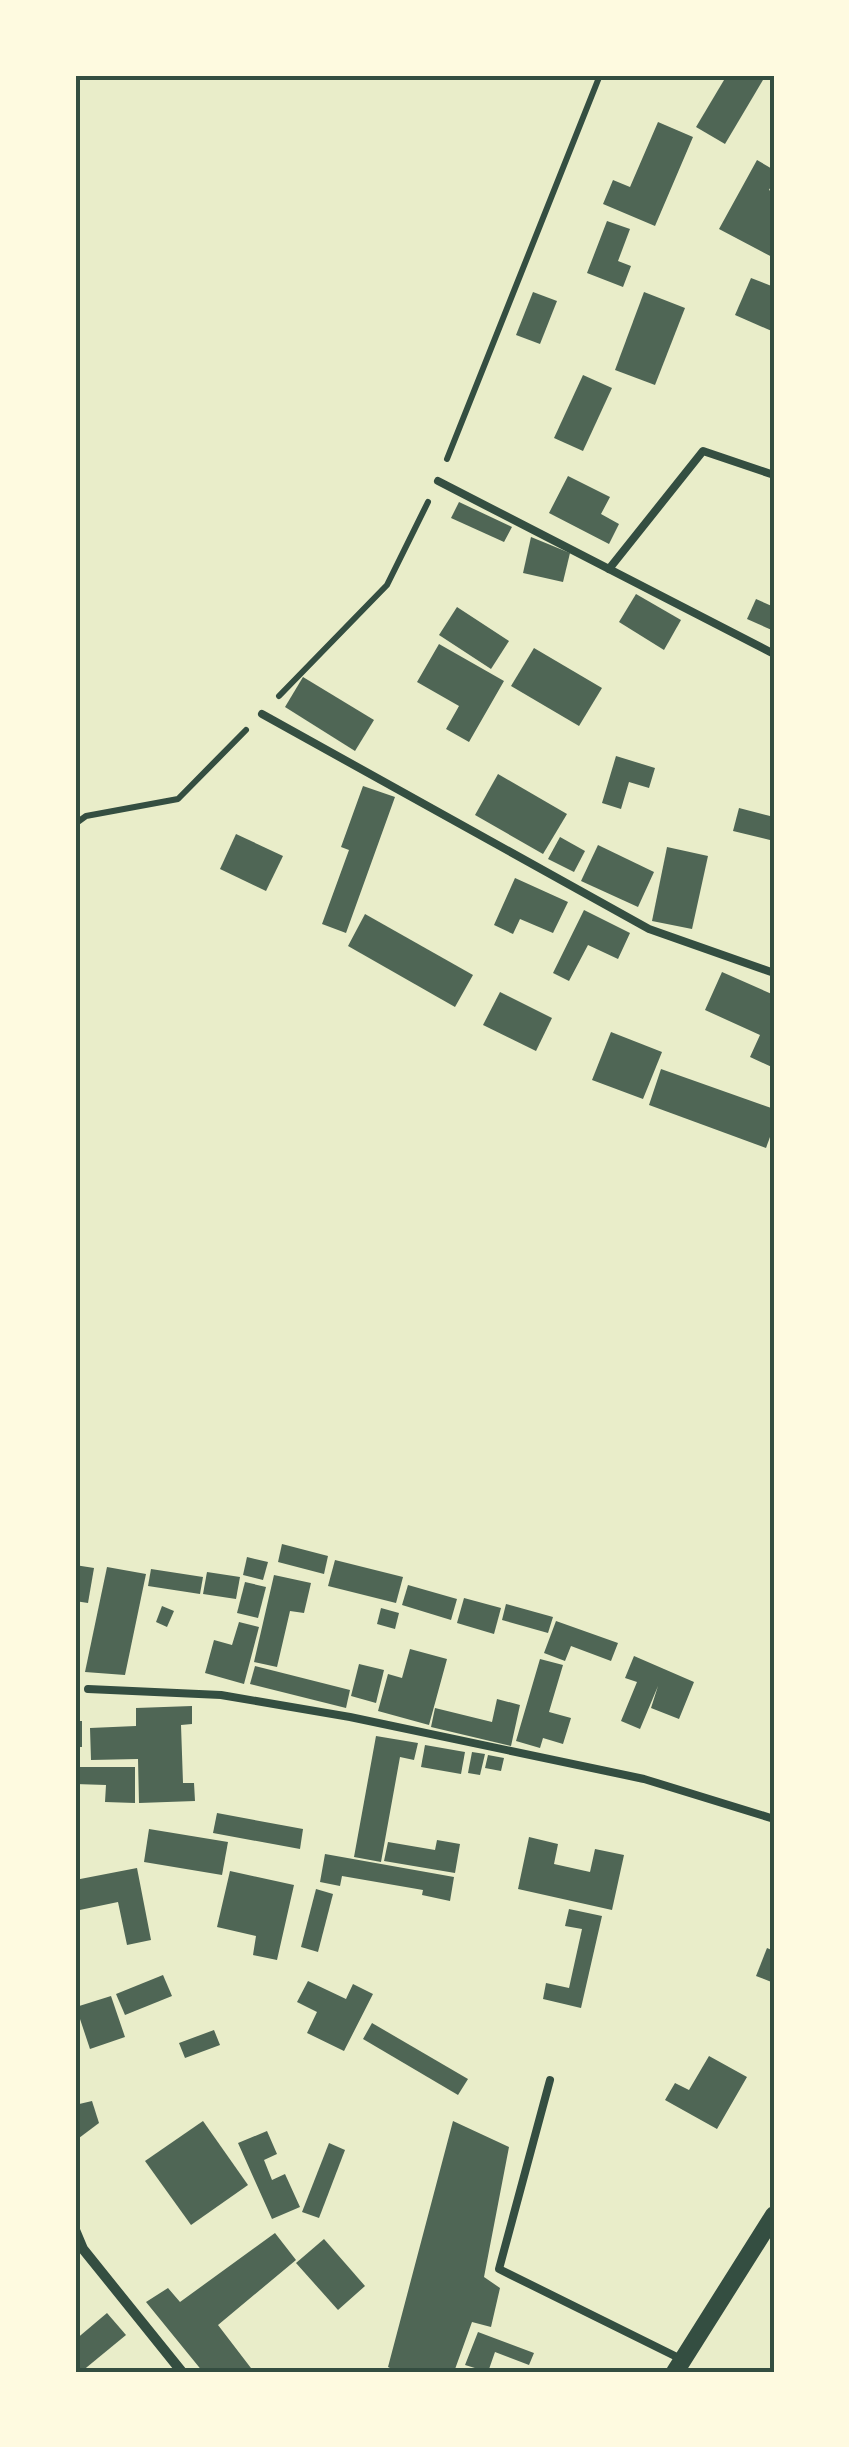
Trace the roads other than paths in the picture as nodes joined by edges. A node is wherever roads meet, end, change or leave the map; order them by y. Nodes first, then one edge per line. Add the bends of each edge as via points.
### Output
1 (774, 475) edge
2 (438, 480) road end
3 (609, 569) junction
4 (774, 654) edge
5 (262, 714) road end
6 (774, 972) edge
7 (88, 1689) dead end
8 (774, 1819) edge
9 (550, 2080) dead end
10 (774, 2214) edge
11 (75, 2230) edge
12 (679, 2366) edge
13 (182, 2372) edge

1 - 3 lane via 703,451
2 - 3 lane
3 - 4 lane
5 - 6 lane via 649,930
7 - 8 lane via 222,1696 350,1717 644,1780
9 - 12 lane via 499,2269
10 - 12 street
11 - 13 street via 83,2249

